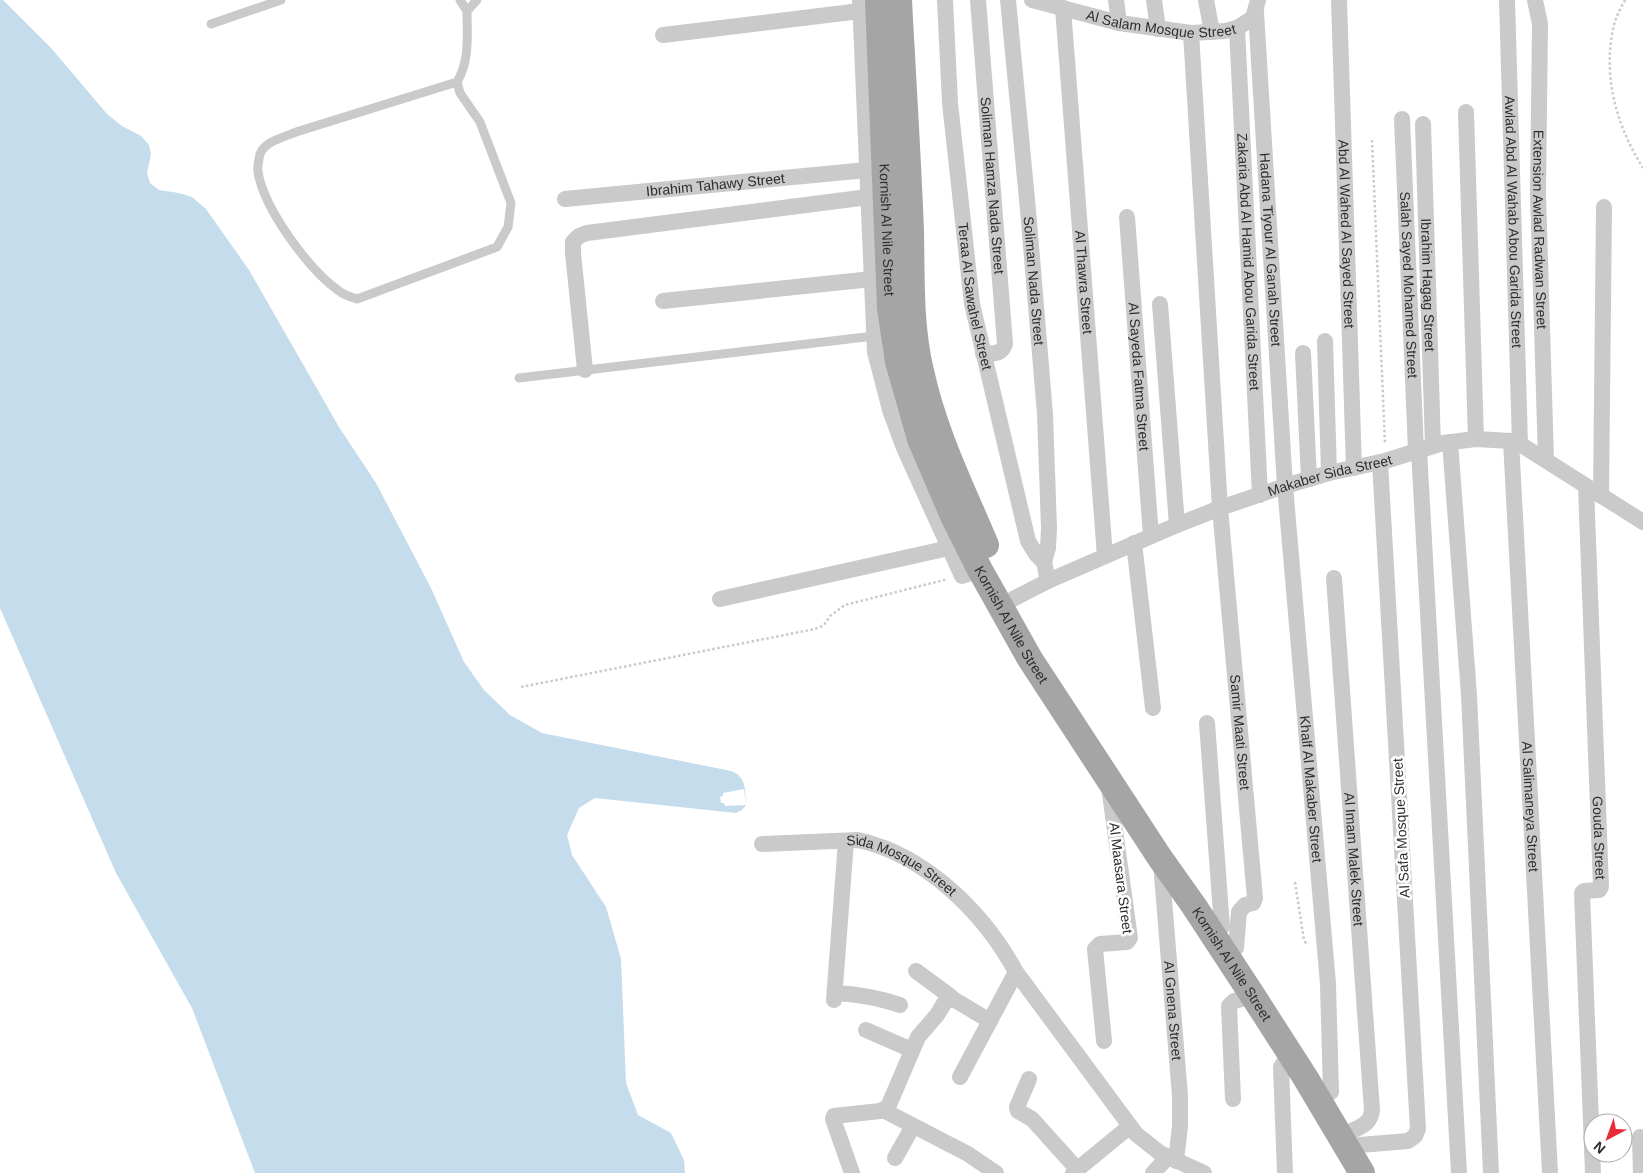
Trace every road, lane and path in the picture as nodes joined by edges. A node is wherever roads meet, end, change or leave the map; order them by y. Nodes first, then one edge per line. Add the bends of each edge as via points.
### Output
1 (281, 0) edge
2 (460, 0) edge
3 (477, 0) edge
4 (899, 0) edge
5 (945, 0) edge
6 (978, 0) edge
7 (1008, 0) edge
8 (1032, 0) edge
9 (1116, 0) edge
10 (1154, 0) edge
11 (1206, 0) edge
12 (1338, 0) edge
13 (1507, 0) edge
14 (1535, 0) edge
15 (1624, 0) edge
16 (866, 4) edge
17 (1258, 4) edge
18 (1069, 6) edge
19 (467, 11) junction
20 (1119, 23) junction
21 (212, 24) dead end
22 (1237, 28) junction
23 (1158, 29) junction
24 (1212, 32) junction
25 (1191, 33) junction
26 (663, 36) dead end
27 (457, 82) junction
28 (1466, 112) dead end
29 (1402, 119) dead end
30 (1424, 124) dead end
31 (1372, 140) dead end
32 (1643, 168) edge
33 (867, 170) junction
34 (868, 197) junction
35 (565, 199) dead end
36 (1604, 207) dead end
37 (1127, 217) dead end
38 (872, 279) junction
39 (663, 300) dead end
40 (1160, 304) dead end
41 (874, 336) junction
42 (1324, 340) dead end
43 (1303, 353) dead end
44 (983, 354) junction
45 (585, 370) junction
46 (519, 378) dead end
47 (929, 435) junction
48 (1476, 439) junction
49 (1450, 442) junction
50 (1516, 443) junction
51 (1423, 449) junction
52 (1546, 459) junction
53 (1383, 461) junction
54 (1354, 468) junction
55 (1329, 473) junction
56 (1309, 479) junction
57 (1285, 486) junction
58 (1586, 487) junction
59 (1260, 495) junction
60 (1602, 496) junction
61 (1220, 508) junction
62 (1643, 522) edge
63 (1177, 525) junction
64 (1152, 536) junction
65 (1134, 543) junction
66 (949, 548) junction
67 (1105, 556) junction
68 (1044, 562) junction
69 (971, 573) junction
70 (1334, 578) dead end
71 (1048, 581) junction
72 (720, 599) dead end
73 (1013, 599) junction
74 (521, 687) dead end
75 (1153, 708) dead end
76 (1207, 723) dead end
77 (1108, 777) junction
78 (846, 841) junction
79 (762, 844) dead end
80 (1160, 858) junction
81 (1295, 882) dead end
82 (1229, 937) junction
83 (1324, 941) junction
84 (1012, 965) junction
85 (916, 971) dead end
86 (950, 996) junction
87 (1253, 996) junction
88 (900, 1005) dead end
89 (990, 1021) junction
90 (866, 1030) dead end
91 (1104, 1041) dead end
92 (912, 1050) junction
93 (1293, 1058) junction
94 (960, 1077) dead end
95 (1029, 1079) dead end
96 (1331, 1092) junction
97 (1233, 1099) dead end
98 (883, 1110) junction
99 (913, 1126) junction
100 (1129, 1127) junction
101 (1640, 1137) dead end
102 (1356, 1138) junction
103 (895, 1158) dead end
104 (1172, 1159) junction
105 (1075, 1172) edge
106 (852, 1173) edge
107 (996, 1173) edge
108 (1153, 1173) edge
109 (1204, 1173) edge
110 (1285, 1173) edge
111 (1362, 1173) edge
112 (1377, 1173) edge
113 (1459, 1173) edge
114 (1491, 1173) edge
115 (1550, 1173) edge
116 (1593, 1173) edge
117 (1641, 1173) edge

1 - 21 lane
2 - 19 lane
3 - 19 lane
4 - 47 main road, Kornish Al Nile Street via 912,305 920,370 928,401
5 - 44 street, Teraa Al Sawahel Street via 950,103 972,304
6 - 44 street, Soliman Hamza Nada Street via 1005,344 1000,352
7 - 68 street, Soliman Nada Street via 1045,414 1049,528
8 - 18 street, Al Salam Mosque Street
9 - 20 street
10 - 23 street
11 - 24 street
12 - 54 street, Abd Al Wahed Al Sayed Street
13 - 50 street, Awlad Abd Al Wahab Abou Garida Street
14 - 52 street, Extension Awlad Radwan Street via 1540,24 1538,194
15 - 32 path via 1614,23 1609,57 1612,92 1620,122
16 - 26 street
16 - 33 street
16 - 47 main road, Kornish Al Nile Street via 890,308 898,362
17 - 22 street, Al Salam Mosque Street via 1253,18
17 - 57 street, Hadana Tiyour Al Ganah Street
18 - 20 street, Al Salam Mosque Street
18 - 67 street, Al Thawra Street
19 - 27 lane via 467,55
20 - 23 street, Al Salam Mosque Street
22 - 24 street, Al Salam Mosque Street
22 - 59 street, Zakaria Abd Al Hamid Abou Garida Street
23 - 25 street, Al Salam Mosque Street
24 - 25 street, Al Salam Mosque Street
25 - 61 street
27 - 27 lane via 460,93 480,122 512,203 508,227 497,246 357,299 340,292 314,269 266,199 257,171 261,152 272,142 296,132
28 - 48 street
29 - 51 street, Salah Sayed Mohamed Street
30 - 51 street, Ibrahim Hagag Street
31 - 53 path
33 - 34 street
33 - 35 street, Ibrahim Tahawy Street
34 - 38 street
34 - 45 street via 579,236 573,242 573,253
36 - 60 street
37 - 64 street, Al Sayeda Fatma Street
38 - 39 street
38 - 41 street
40 - 63 street
41 - 45 lane
41 - 66 street via 879,371 890,410
42 - 55 street
43 - 56 street
44 - 68 street, Teraa Al Sawahel Street via 1028,541
45 - 46 lane
47 - 69 main road, Kornish Al Nile Street
47 - 73 main road, Kornish Al Nile Street
48 - 49 street, Makaber Sida Street
48 - 50 street, Makaber Sida Street
49 - 51 street, Makaber Sida Street
49 - 114 street via 1469,695
50 - 52 street, Makaber Sida Street
50 - 115 street, Al Salimaneya Street
51 - 53 street, Makaber Sida Street
51 - 113 street
52 - 58 street, Makaber Sida Street
53 - 54 street, Makaber Sida Street
53 - 102 street, Al Safa Mosque Street via 1418,1129 1408,1141
54 - 55 street, Makaber Sida Street
55 - 56 street, Makaber Sida Street
56 - 57 street, Makaber Sida Street
57 - 59 street, Makaber Sida Street
57 - 83 street, Khalf Al Makaber Street
58 - 60 street, Makaber Sida Street
58 - 116 street, Gouda Street via 1601,887 1598,891 1582,893
59 - 61 street, Makaber Sida Street
60 - 62 street, Makaber Sida Street
61 - 63 street, Makaber Sida Street
61 - 82 street, Samir Maati Street via 1255,898 1240,912
63 - 64 street, Makaber Sida Street
64 - 65 street, Makaber Sida Street
65 - 67 street, Makaber Sida Street
65 - 75 street
66 - 69 street
66 - 72 street
67 - 71 street, Makaber Sida Street
68 - 71 street, Teraa Al Sawahel Street
69 - 74 path via 845,604 824,625 815,629
69 - 77 main road, Kornish Al Nile Street
70 - 102 street, Al Imam Malek Street via 1372,1110
71 - 73 street, Makaber Sida Street
73 - 82 main road, Kornish Al Nile Street via 1155,826
76 - 82 street
77 - 80 main road, Kornish Al Nile Street
77 - 91 street, Al Maasara Street via 1130,938 1127,942 1100,944 1095,948
78 - 79 street, Sida Mosque Street
78 - 84 street, Sida Mosque Street via 873,844 908,860 943,883 982,921
78 - 88 street via 835,996 865,996
80 - 87 main road, Kornish Al Nile Street
80 - 104 street, Al Gnena Street via 1180,1096 1180,1126
81 - 83 path via 1304,941
82 - 96 main road, Kornish Al Nile Street
83 - 96 street, Khalf Al Makaber Street
84 - 89 street
84 - 100 street, Sida Mosque Street
85 - 86 street
86 - 89 street
86 - 92 street via 918,1037
87 - 93 main road, Kornish Al Nile Street
87 - 97 street via 1234,1001 1229,1006
89 - 94 street
90 - 92 street
92 - 98 street via 890,1104
93 - 110 street via 1281,1067
93 - 111 main road, Kornish Al Nile Street
95 - 105 street via 1018,1111 1032,1119
96 - 102 main road, Kornish Al Nile Street
98 - 99 street
98 - 106 street via 833,1118
99 - 103 street
99 - 107 street via 968,1154
100 - 104 street, Sida Mosque Street via 1148,1145
100 - 105 street
101 - 117 street
102 - 112 main road, Kornish Al Nile Street
104 - 108 street
104 - 109 street, Sida Mosque Street

